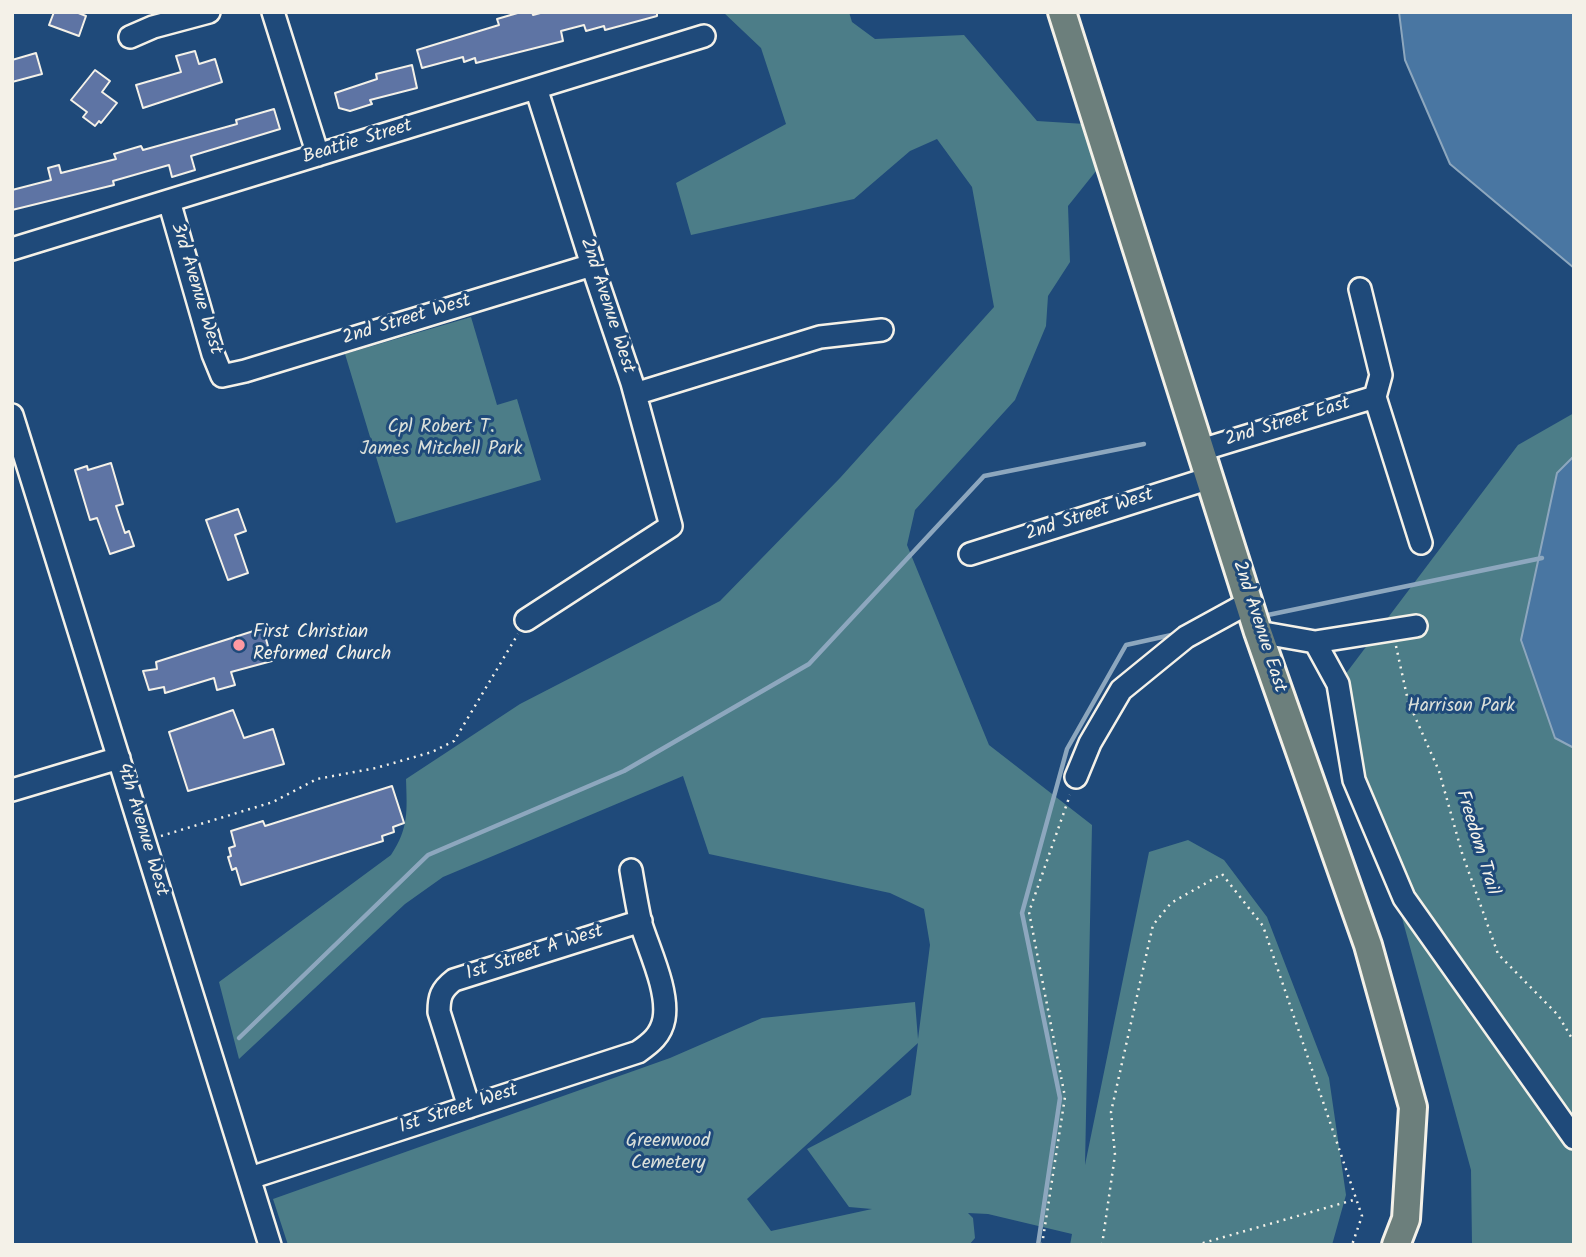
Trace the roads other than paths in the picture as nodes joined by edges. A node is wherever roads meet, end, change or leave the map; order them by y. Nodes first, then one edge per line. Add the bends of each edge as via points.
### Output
1 (209, 12) edge
2 (273, 12) edge
3 (1062, 12) edge
4 (704, 36) dead end
5 (130, 37) dead end
6 (536, 88) junction
7 (318, 155) junction
8 (169, 201) junction
9 (12, 249) edge
10 (592, 265) junction
11 (1360, 289) dead end
12 (882, 330) dead end
13 (222, 376) joint
14 (635, 394) junction
15 (1375, 397) junction
16 (12, 415) edge
17 (1201, 450) junction
18 (1210, 478) junction
19 (1421, 543) dead end
20 (970, 555) dead end
21 (1248, 603) junction
22 (526, 620) road end
23 (1416, 626) dead end
24 (1258, 632) junction
25 (1315, 642) junction
26 (119, 758) junction
27 (1076, 777) road end
28 (12, 790) edge
29 (631, 870) dead end
30 (640, 921) junction
31 (469, 1107) junction
32 (1574, 1138) edge
33 (250, 1178) junction
34 (271, 1245) edge
35 (1396, 1245) edge

1 - 5 street
2 - 7 street
3 - 17 main road, 2nd Avenue East
4 - 6 street, Beattie Street
6 - 7 street, Beattie Street
6 - 10 street, 2nd Avenue West
7 - 8 street, Beattie Street
8 - 9 street, Beattie Street
8 - 13 street, 3rd Avenue West
10 - 13 street, 2nd Street West
10 - 14 street, 2nd Avenue West
11 - 15 street via 1381,375
12 - 14 street via 820,337
14 - 22 street, 2nd Avenue West via 671,527
15 - 17 street, 2nd Street East
15 - 19 street
16 - 26 street, 4th Avenue West
17 - 18 main road, 2nd Avenue East
18 - 20 street, 2nd Street West
18 - 21 main road, 2nd Avenue East
21 - 24 main road, 2nd Avenue East
21 - 27 street via 1186,637 1121,690
23 - 25 street
24 - 25 street
24 - 35 main road, 2nd Avenue East via 1368,945 1413,1107 1406,1219
25 - 32 street via 1338,684 1354,780 1404,898
26 - 28 street
26 - 33 street, 4th Avenue West
29 - 30 street
30 - 31 street, 1st Street West via 662,990 664,1016 653,1042 638,1052
30 - 31 street, 1st Street A West via 454,980 443,988 439,1012
31 - 33 street, 1st Street West
33 - 34 street, 4th Avenue West

